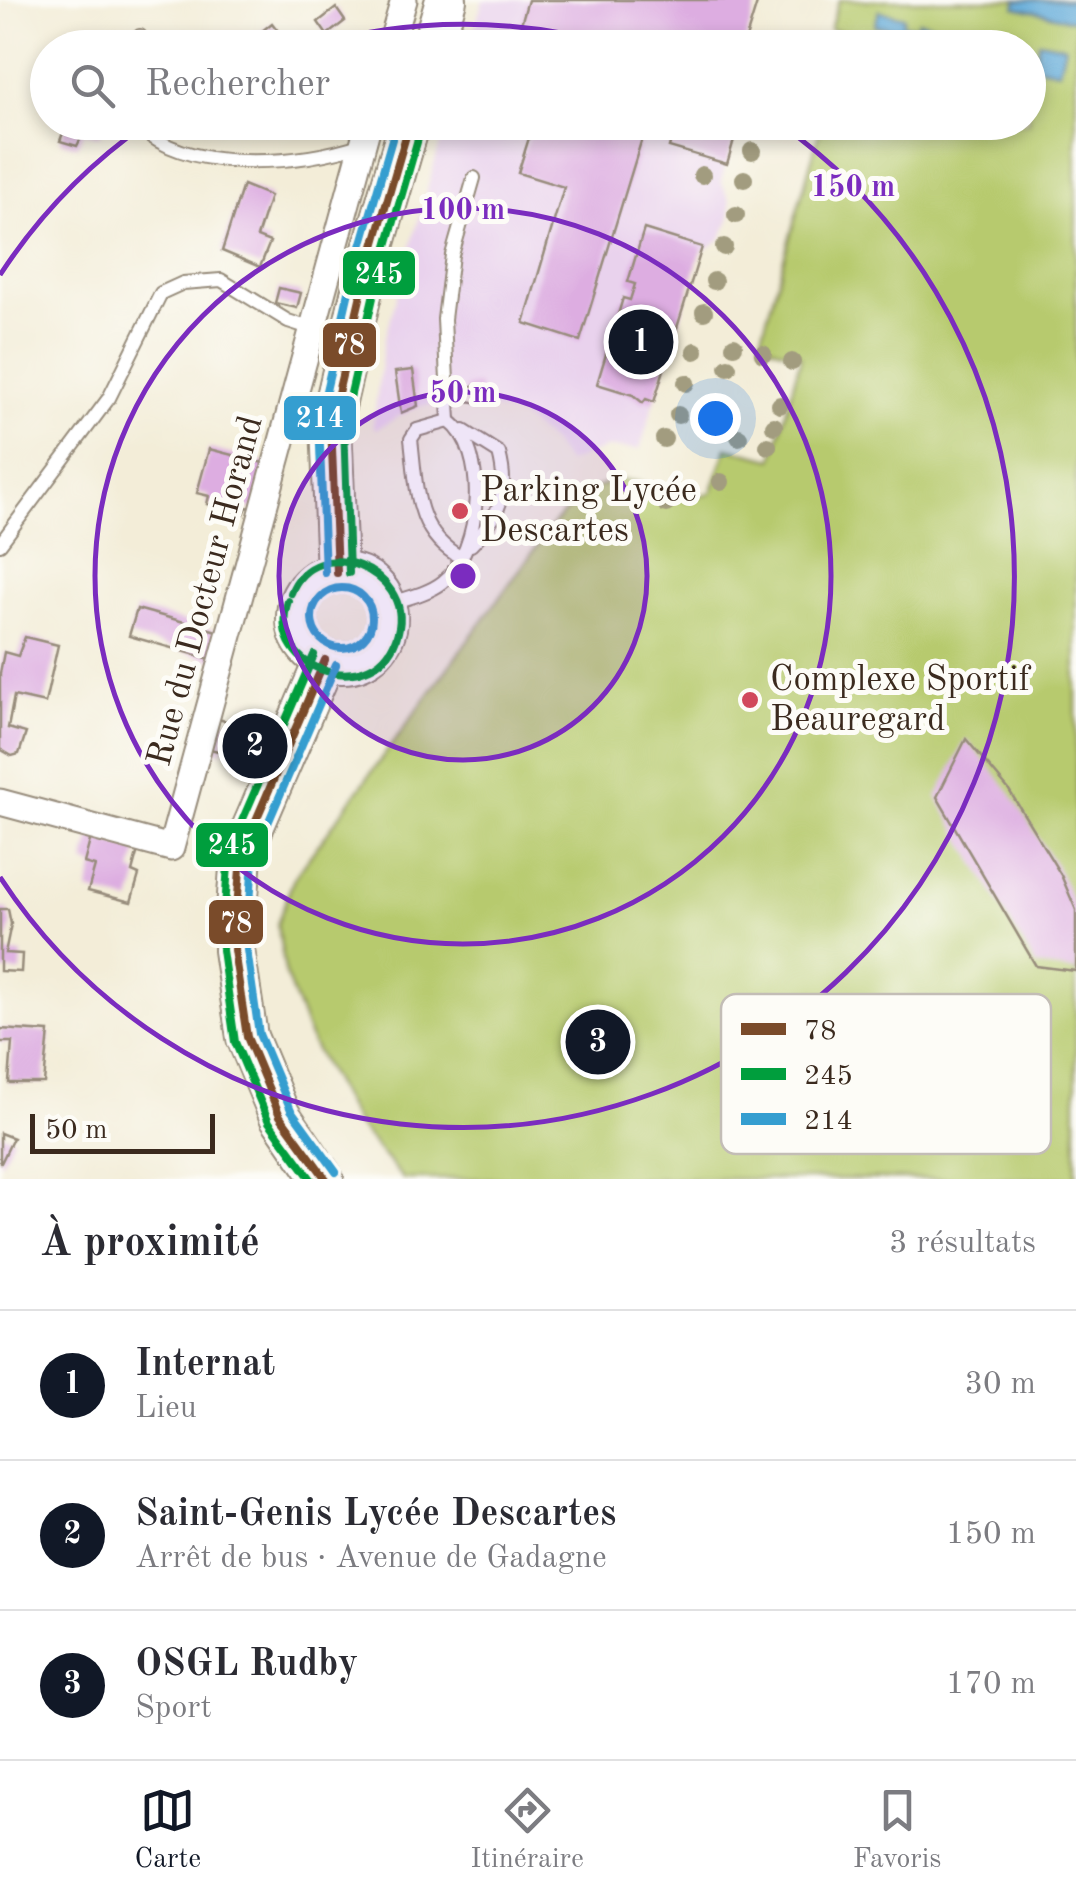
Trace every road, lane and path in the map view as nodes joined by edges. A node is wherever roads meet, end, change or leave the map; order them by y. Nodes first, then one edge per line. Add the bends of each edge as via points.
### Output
1 (404, 0) edge
2 (446, 0) edge
3 (395, 30) edge
4 (437, 30) edge
5 (158, 140) edge
6 (353, 140) edge
7 (364, 140) edge
8 (405, 140) edge
9 (474, 178) dead end
10 (314, 329) junction
11 (449, 420) junction
12 (463, 431) junction
13 (0, 544) edge
14 (466, 552) junction
15 (337, 573) junction
16 (385, 605) junction
17 (325, 660) junction
18 (0, 802) edge
19 (323, 1178) edge

1 - 3 street
2 - 4 main road
5 - 6 lane via 187,155 277,161 323,157
7 - 10 street, Rue du Docteur Horand
8 - 15 main road via 331,423
9 - 11 lane via 452,255 444,319
10 - 13 lane via 288,321 221,280 162,293 109,398
10 - 18 street, Rue du Docteur Horand via 171,848
11 - 12 lane
11 - 14 lane via 417,430 411,440 420,513 428,532
12 - 14 lane via 475,496
12 - 14 lane via 499,453 503,469 496,519
14 - 16 lane via 443,583
15 - 16 main road via 370,583
15 - 17 main road via 314,582 297,612 300,636
16 - 17 main road via 385,630 372,651 350,662
17 - 19 main road via 242,855 234,950 248,1037 280,1116

